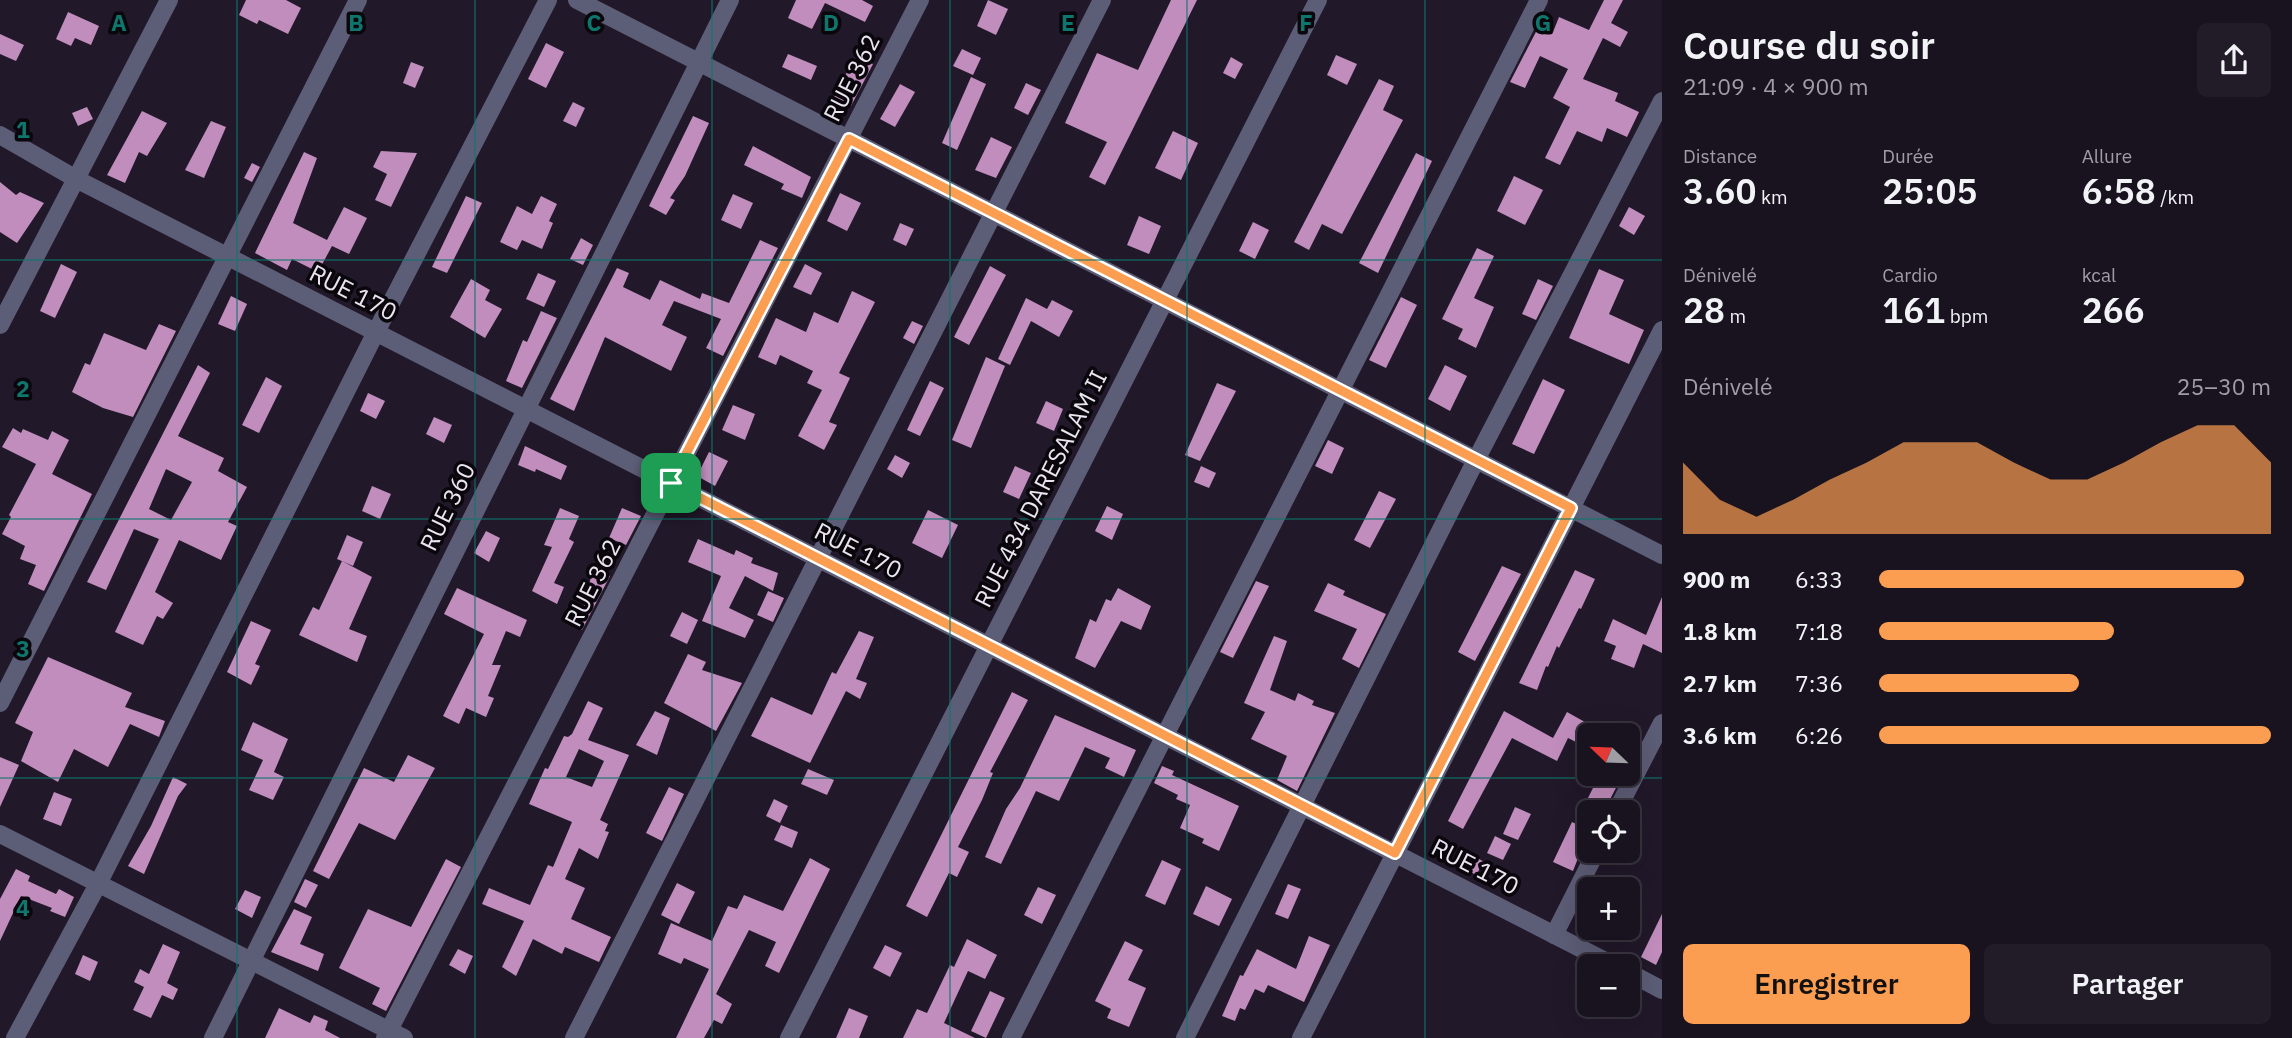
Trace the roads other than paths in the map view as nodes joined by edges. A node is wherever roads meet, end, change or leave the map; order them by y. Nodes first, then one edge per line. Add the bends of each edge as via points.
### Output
1 (169, 0) edge
2 (358, 0) edge
3 (548, 0) edge
4 (577, 0) edge
5 (730, 0) edge
6 (920, 0) edge
7 (1102, 0) edge
8 (1318, 0) edge
9 (1539, 0) edge
10 (699, 62) junction
11 (1662, 101) edge
12 (0, 135) edge
13 (849, 139) junction
14 (78, 180) junction
15 (993, 213) junction
16 (228, 256) junction
17 (1165, 301) junction
18 (0, 325) edge
19 (1662, 330) edge
20 (376, 332) junction
21 (1340, 391) junction
22 (525, 408) junction
23 (1476, 460) junction
24 (671, 483) junction
25 (1571, 508) junction
26 (1662, 555) edge
27 (818, 558) junction
28 (989, 645) junction
29 (0, 703) edge
30 (1662, 723) edge
31 (1165, 735) junction
32 (1622, 800) edge
33 (1302, 805) junction
34 (0, 834) edge
35 (1395, 853) junction
36 (1590, 863) edge
37 (98, 884) junction
38 (1553, 935) junction
39 (1591, 954) edge
40 (251, 961) junction
41 (1640, 978) edge
42 (1662, 990) edge
43 (393, 1035) edge
44 (15, 1038) edge
45 (213, 1038) edge
46 (574, 1038) edge
47 (789, 1038) edge
48 (1011, 1038) edge
49 (1185, 1038) edge
50 (1301, 1038) edge

1 - 14 street
2 - 16 street
3 - 20 street
4 - 10 street
5 - 10 street, RUE 360
6 - 13 street, RUE 362
7 - 15 street
8 - 17 street, RUE 434 DARESALAM II
9 - 21 street
10 - 13 street
10 - 22 street, RUE 360
11 - 23 street
12 - 14 street, RUE 170
13 - 15 street
13 - 24 street, RUE 362
14 - 16 street, RUE 170
14 - 18 street
15 - 17 street
15 - 27 street
16 - 20 street, RUE 170
16 - 29 street
17 - 21 street
17 - 28 street, RUE 434 DARESALAM II
19 - 25 street
20 - 22 street, RUE 170
20 - 37 street
21 - 23 street
21 - 31 street
22 - 24 street, RUE 170
22 - 40 street, RUE 360
23 - 25 street
23 - 33 street
24 - 27 street, RUE 170
24 - 43 street, RUE 362
25 - 26 street
25 - 35 street
27 - 28 street, RUE 170
27 - 46 street
28 - 31 street, RUE 170
28 - 47 street, RUE 434 DARESALAM II
30 - 32 street
31 - 33 street, RUE 170
31 - 48 street
33 - 35 street, RUE 170
33 - 49 street
34 - 37 street
35 - 38 street, RUE 170
35 - 50 street
36 - 38 street
37 - 40 street
37 - 44 street
38 - 39 street, RUE 170
40 - 43 street
40 - 45 street, RUE 360
41 - 42 street

